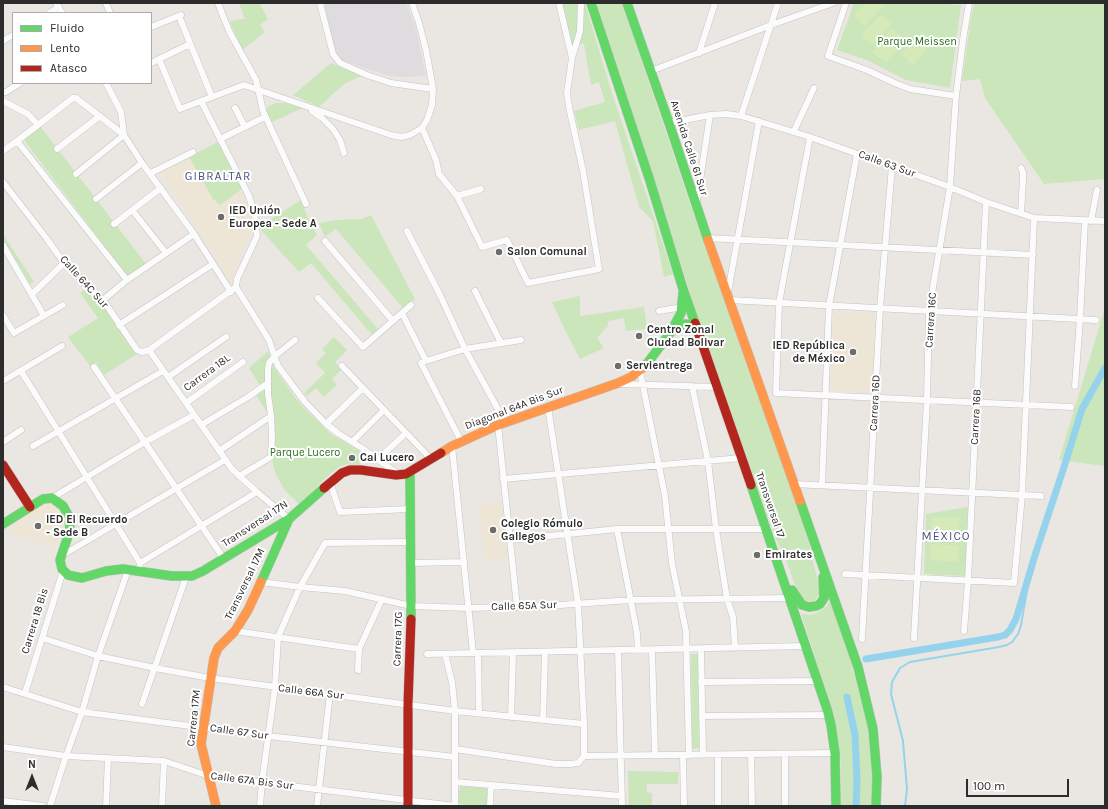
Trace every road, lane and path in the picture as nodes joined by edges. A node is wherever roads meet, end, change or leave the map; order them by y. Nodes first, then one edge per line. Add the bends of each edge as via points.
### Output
1 (218, 3) edge
2 (320, 3) edge
3 (412, 3) edge
4 (559, 3) edge
5 (581, 3) edge
6 (590, 3) edge
7 (626, 3) edge
8 (715, 3) edge
9 (778, 3) edge
10 (833, 3) edge
11 (846, 3) edge
12 (969, 3) edge
13 (771, 25) junction
14 (152, 27) edge
15 (12, 36) edge
16 (3, 41) edge
17 (190, 44) junction
18 (699, 53) junction
19 (572, 58) junction
20 (159, 59) junction
21 (152, 62) edge
22 (651, 71) junction
23 (18, 84) edge
24 (107, 84) edge
25 (814, 88) dead end
26 (258, 89) junction
27 (434, 90) junction
28 (3, 92) edge
29 (956, 96) junction
30 (212, 97) junction
31 (3, 101) edge
32 (201, 101) junction
33 (300, 104) junction
34 (235, 108) dead end
35 (100, 116) junction
36 (710, 116) junction
37 (741, 116) junction
38 (265, 117) junction
39 (759, 121) junction
40 (669, 123) junction
41 (38, 126) junction
42 (245, 126) junction
43 (422, 128) junction
44 (794, 131) junction
45 (124, 135) junction
46 (810, 137) junction
47 (220, 139) junction
48 (14, 143) junction
49 (57, 149) dead end
50 (3, 152) edge
51 (193, 152) dead end
52 (344, 152) dead end
53 (857, 154) junction
54 (142, 163) junction
55 (892, 166) junction
56 (1021, 168) dead end
57 (150, 173) junction
58 (76, 174) dead end
59 (3, 182) edge
60 (950, 187) junction
61 (161, 188) junction
62 (481, 189) dead end
63 (1097, 190) dead end
64 (457, 196) junction
65 (96, 200) dead end
66 (986, 202) junction
67 (306, 204) dead end
68 (696, 206) junction
69 (132, 210) junction
70 (1021, 213) junction
71 (1034, 218) junction
72 (1088, 221) junction
73 (1104, 222) dead end
74 (114, 224) dead end
75 (407, 231) dead end
76 (194, 234) junction
77 (707, 238) junction
78 (738, 239) junction
79 (326, 241) dead end
80 (790, 242) junction
81 (3, 245) edge
82 (840, 245) junction
83 (885, 247) junction
84 (940, 250) junction
85 (983, 252) junction
86 (166, 253) junction
87 (1033, 255) junction
88 (64, 263) junction
89 (212, 264) junction
90 (127, 280) junction
91 (236, 287) junction
92 (683, 289) junction
93 (475, 291) dead end
94 (231, 292) junction
95 (32, 294) junction
96 (318, 298) dead end
97 (728, 298) junction
98 (103, 300) junction
99 (779, 303) junction
100 (63, 305) dead end
101 (411, 305) dead end
102 (829, 306) junction
103 (682, 307) junction
104 (880, 308) junction
105 (659, 311) dead end
106 (929, 311) junction
107 (402, 313) junction
108 (980, 314) junction
109 (3, 315) edge
110 (44, 316) junction
111 (1030, 316) junction
112 (1080, 319) junction
113 (1096, 320) dead end
114 (392, 321) junction
115 (119, 325) junction
116 (696, 326) junction
117 (670, 332) junction
118 (226, 337) dead end
119 (295, 340) dead end
120 (521, 340) dead end
121 (500, 344) junction
122 (62, 346) dead end
123 (465, 349) junction
124 (149, 350) junction
125 (275, 356) junction
126 (243, 362) dead end
127 (423, 362) junction
128 (342, 366) dead end
129 (94, 367) dead end
130 (21, 371) junction
131 (164, 371) junction
132 (640, 371) junction
133 (168, 377) junction
134 (3, 381) edge
135 (268, 383) junction
136 (618, 384) junction
137 (643, 384) junction
138 (692, 386) junction
139 (1075, 386) dead end
140 (717, 387) junction
141 (363, 388) junction
142 (826, 395) junction
143 (114, 398) junction
144 (875, 398) junction
145 (927, 400) junction
146 (186, 403) junction
147 (976, 403) junction
148 (1026, 405) junction
149 (548, 407) junction
150 (1071, 407) dead end
151 (384, 410) junction
152 (194, 415) junction
153 (271, 416) junction
154 (326, 424) junction
155 (501, 424) junction
156 (201, 425) junction
157 (21, 430) dead end
158 (59, 430) junction
159 (406, 433) junction
160 (461, 441) junction
161 (3, 442) edge
162 (145, 442) junction
163 (352, 442) junction
164 (33, 446) dead end
165 (452, 446) junction
166 (219, 451) junction
167 (741, 458) junction
168 (378, 459) junction
169 (431, 459) junction
170 (225, 460) junction
171 (708, 461) junction
172 (3, 465) edge
173 (659, 466) junction
174 (410, 473) junction
175 (558, 474) junction
176 (399, 475) junction
177 (239, 476) junction
178 (87, 477) junction
179 (504, 479) junction
180 (330, 482) junction
181 (793, 484) junction
182 (822, 485) junction
183 (870, 487) junction
184 (176, 488) junction
185 (922, 490) junction
186 (257, 492) junction
187 (972, 492) junction
188 (1022, 495) junction
189 (1041, 496) dead end
190 (52, 498) junction
191 (30, 507) junction
192 (410, 510) junction
193 (289, 519) junction
194 (116, 523) junction
195 (3, 524) edge
196 (202, 526) junction
197 (617, 529) junction
198 (669, 529) junction
199 (716, 529) junction
200 (766, 529) junction
201 (567, 534) junction
202 (510, 540) junction
203 (410, 542) junction
204 (61, 556) junction
205 (820, 558) junction
206 (224, 559) junction
207 (464, 562) junction
208 (410, 563) junction
209 (139, 567) junction
210 (128, 570) junction
211 (63, 571) junction
212 (845, 574) dead end
213 (866, 575) junction
214 (186, 577) junction
215 (783, 578) junction
216 (918, 578) junction
217 (968, 581) junction
218 (261, 582) junction
219 (300, 587) junction
220 (382, 598) junction
221 (790, 598) junction
222 (678, 599) junction
223 (727, 599) junction
224 (631, 600) junction
225 (578, 603) junction
226 (411, 606) junction
227 (517, 607) junction
228 (468, 608) junction
229 (235, 631) junction
230 (964, 632) dead end
231 (42, 638) junction
232 (278, 638) junction
233 (914, 638) dead end
234 (862, 639) dead end
235 (806, 646) junction
236 (735, 648) junction
237 (359, 649) junction
238 (687, 649) junction
239 (701, 649) junction
240 (618, 650) junction
241 (638, 650) junction
242 (652, 650) junction
243 (513, 652) junction
244 (546, 652) junction
245 (581, 652) junction
246 (475, 653) junction
247 (427, 654) dead end
248 (445, 654) junction
249 (98, 656) junction
250 (154, 668) junction
251 (358, 670) dead end
252 (210, 678) junction
253 (818, 681) junction
254 (701, 682) junction
255 (3, 687) edge
256 (275, 687) junction
257 (25, 693) junction
258 (330, 694) junction
259 (142, 704) dead end
260 (408, 704) junction
261 (455, 711) junction
262 (82, 712) junction
263 (478, 713) junction
264 (828, 715) junction
265 (702, 716) junction
266 (511, 717) junction
267 (543, 720) junction
268 (584, 724) junction
269 (203, 727) junction
270 (268, 736) junction
271 (324, 742) junction
272 (3, 747) edge
273 (455, 749) junction
274 (408, 752) junction
275 (835, 753) junction
276 (751, 754) junction
277 (785, 754) junction
278 (655, 755) junction
279 (686, 755) junction
280 (702, 755) junction
281 (718, 755) junction
282 (66, 756) junction
283 (584, 756) junction
284 (621, 756) junction
285 (455, 757) junction
286 (108, 758) junction
287 (164, 761) junction
288 (209, 776) junction
289 (262, 782) junction
290 (455, 782) junction
291 (491, 785) junction
292 (319, 790) junction
293 (622, 796) junction
294 (3, 802) edge
295 (408, 803) edge
296 (43, 806) edge
297 (50, 806) edge
298 (106, 806) edge
299 (162, 806) edge
300 (216, 806) edge
301 (260, 806) edge
302 (317, 806) edge
303 (455, 806) edge
304 (490, 806) edge
305 (622, 806) edge
306 (684, 806) edge
307 (718, 806) edge
308 (752, 806) edge
309 (785, 806) edge
310 (836, 806) edge
311 (876, 806) edge

1 - 26 street
2 - 27 street via 333,54 340,64 391,83
3 - 27 street
4 - 19 street
5 - 19 street via 580,31
6 - 92 main road via 650,181
7 - 22 main road, Avenida Calle 61 Sur
8 - 18 street
9 - 13 street
10 - 13 street
11 - 29 street via 828,56 910,89
12 - 29 street, Carrera 16C
13 - 18 street
13 - 37 street
14 - 17 street via 180,15
15 - 16 street
17 - 20 street
17 - 30 street
18 - 22 street
19 - 64 street via 567,92 599,269 528,283 508,240 482,247
20 - 21 street
20 - 32 street via 180,109
22 - 40 main road, Avenida Calle 61 Sur
23 - 28 street
24 - 45 street via 121,112
25 - 44 street
26 - 30 street via 240,86
26 - 33 street
26 - 38 street
27 - 43 street via 431,110
29 - 60 street, Carrera 16C
30 - 32 street
31 - 41 street via 28,114
32 - 47 street
33 - 43 street via 396,136 410,135
33 - 52 street via 328,123 340,140
34 - 42 street
35 - 41 street via 75,98
35 - 45 street
35 - 49 street
36 - 37 street, Calle 63 Sur
36 - 40 street, Calle 63 Sur
36 - 68 street
37 - 39 street, Calle 63 Sur
38 - 42 street
38 - 67 street
39 - 44 street, Calle 63 Sur
39 - 78 street
40 - 68 main road, Avenida Calle 61 Sur
41 - 48 street
42 - 47 street
43 - 64 street via 436,160 439,174
44 - 46 street, Calle 63 Sur
45 - 54 street
45 - 58 street
46 - 53 street, Calle 63 Sur
46 - 80 street
47 - 91 street via 250,196 256,226 257,236 237,279
48 - 50 street
48 - 90 street
51 - 57 street
53 - 55 street, Calle 63 Sur
53 - 82 street
54 - 57 street
54 - 65 street
55 - 60 street, Calle 63 Sur
55 - 83 street, Carrera 16D
56 - 70 street via 1024,179
57 - 61 street
59 - 88 street, Calle 64C Sur
60 - 66 street, Calle 63 Sur
60 - 84 street, Carrera 16C
61 - 69 street
61 - 76 street
62 - 64 street
63 - 72 street
66 - 70 street, Calle 63 Sur
66 - 85 street, Carrera 16B
68 - 77 main road, Avenida Calle 61 Sur
69 - 74 street
69 - 86 street
70 - 71 street, Calle 63 Sur
71 - 72 street, Calle 63 Sur
71 - 87 street
72 - 73 street, Calle 63 Sur
72 - 112 street
75 - 123 street
76 - 86 street
76 - 89 street
77 - 78 street
77 - 97 main road, Avenida Calle 61 Sur
78 - 80 street
78 - 97 street
79 - 114 street
80 - 82 street
80 - 99 street
81 - 95 street
82 - 83 street
82 - 102 street
83 - 84 street
83 - 104 street, Carrera 16D
84 - 85 street
84 - 106 street, Carrera 16C
85 - 87 street
85 - 108 street, Carrera 16B
86 - 90 street
87 - 111 street
88 - 95 street
88 - 98 street, Calle 64C Sur
89 - 94 street
89 - 115 street
90 - 98 street
91 - 94 street
91 - 125 street via 269,340
92 - 103 main road
92 - 116 main road, Transversal 17
93 - 121 street
94 - 124 street
95 - 110 street
96 - 114 street via 363,348
97 - 99 street
97 - 181 main road
98 - 115 street, Calle 64C Sur
99 - 102 street
99 - 142 street via 776,393
100 - 110 street
101 - 107 street
102 - 104 street
102 - 142 street
103 - 105 street
103 - 117 main road, Diagonal 64A Bis Sur
104 - 106 street
104 - 144 street, Carrera 16D
106 - 108 street
106 - 145 street, Carrera 16C
107 - 114 street
107 - 127 street
108 - 111 street
108 - 147 street, Carrera 16B
109 - 110 street via 14,333
111 - 112 street
111 - 148 street
112 - 113 street
112 - 139 street
115 - 124 street, Calle 64C Sur via 138,351
116 - 117 main road via 684,324
116 - 140 main road, Transversal 17
117 - 132 main road, Diagonal 64A Bis Sur
118 - 133 street
119 - 125 street
120 - 121 street
121 - 123 street
122 - 130 street
123 - 127 street
123 - 155 street
124 - 131 street
125 - 135 street via 269,363
125 - 154 street via 278,366 298,394
126 - 146 street, Carrera 18L
127 - 160 street
128 - 141 street
129 - 143 street
130 - 134 street
130 - 158 street
131 - 133 street
131 - 143 street
132 - 136 main road, Diagonal 64A Bis Sur
132 - 137 street
133 - 146 street
135 - 153 street
135 - 156 street
136 - 137 street
136 - 149 main road, Diagonal 64A Bis Sur
137 - 138 street
137 - 173 street
138 - 140 street
138 - 171 street
140 - 167 main road, Transversal 17
141 - 151 street
141 - 154 street
142 - 144 street
142 - 182 street
143 - 158 street
143 - 162 street
144 - 145 street
144 - 183 street, Carrera 16D
145 - 147 street
145 - 185 street, Carrera 16C
146 - 152 street
147 - 148 street
147 - 187 street, Carrera 16B
148 - 150 street
148 - 188 street
149 - 155 main road, Diagonal 64A Bis Sur
149 - 175 street
151 - 159 street
151 - 163 street
152 - 156 street
152 - 162 street
153 - 166 street
153 - 177 street via 271,457
154 - 163 street
155 - 160 main road, Diagonal 64A Bis Sur
155 - 179 street
156 - 166 street
157 - 161 street
158 - 164 street
158 - 178 street
159 - 168 street
159 - 169 street
160 - 165 main road, Diagonal 64A Bis Sur
162 - 178 street
162 - 184 street
163 - 168 street
165 - 169 main road, Diagonal 64A Bis Sur
165 - 207 street
166 - 170 street
167 - 171 street
167 - 200 main road, Transversal 17
168 - 176 street
169 - 174 main road, Diagonal 64A Bis Sur
170 - 177 street
170 - 184 street
171 - 173 street
171 - 199 street
172 - 191 main road
173 - 175 street
173 - 198 street
174 - 176 main road, Diagonal 64A Bis Sur
174 - 192 main road, Carrera 17G
175 - 179 street
175 - 201 street
176 - 180 main road, Transversal 17N via 356,470 342,473
177 - 186 street
178 - 190 street
178 - 194 street
179 - 202 street
180 - 192 street via 340,512
180 - 193 main road, Transversal 17N
181 - 182 street
181 - 205 main road
182 - 183 street
183 - 185 street
183 - 213 street, Carrera 16D
184 - 194 street
184 - 196 street
185 - 187 street
185 - 216 street, Carrera 16C
186 - 193 street
186 - 196 street
187 - 188 street
187 - 217 street, Carrera 16B
188 - 189 street
188 - 217 street via 1014,583
190 - 191 main road via 43,499
190 - 204 main road via 63,506 70,521 69,535
191 - 195 main road
192 - 203 main road, Carrera 17G
193 - 206 main road, Transversal 17N
193 - 218 main road, Transversal 17M
194 - 204 street
194 - 209 street
196 - 206 street
196 - 209 street
197 - 198 street
197 - 201 street
197 - 224 street
198 - 199 street
198 - 222 street
199 - 200 street
199 - 223 street
200 - 215 main road, Transversal 17
201 - 202 street
201 - 225 street
202 - 227 street
203 - 208 main road, Carrera 17G
203 - 219 street via 326,543
204 - 211 main road, Carrera 18 Bis
205 - 215 main road via 824,594 820,604 813,607 802,605
205 - 311 main road via 858,667 868,706 875,745
206 - 214 main road, Transversal 17N
207 - 208 street
207 - 228 street
208 - 226 main road, Carrera 17G
209 - 210 main road
209 - 214 main road via 163,576
210 - 211 main road via 106,571 82,578 73,577
210 - 249 street
211 - 231 street, Carrera 18 Bis
212 - 213 street
213 - 216 street
213 - 234 street, Carrera 16D
214 - 250 street
215 - 221 main road, Transversal 17
216 - 217 street
216 - 233 street, Carrera 16C
217 - 230 street, Carrera 16B
218 - 219 street, Calle 65A Sur
218 - 229 main road, Transversal 17M
219 - 220 street, Calle 65A Sur via 345,590
219 - 232 street
220 - 226 street, Calle 65A Sur
220 - 237 street
221 - 223 street, Calle 65A Sur
221 - 235 main road, Transversal 17
222 - 223 street, Calle 65A Sur
222 - 224 street, Calle 65A Sur
222 - 238 street via 686,631
223 - 236 street via 732,617
224 - 225 street, Calle 65A Sur
224 - 241 street
225 - 227 street, Calle 65A Sur
225 - 245 street
226 - 228 street, Calle 65A Sur
226 - 260 main road, Carrera 17G
227 - 228 street, Calle 65A Sur
228 - 246 street
229 - 232 street
229 - 252 main road, Transversal 17M via 218,648
231 - 249 street, Calle 66A Sur
231 - 257 street, Carrera 18 Bis
232 - 237 street
232 - 256 street
235 - 236 street
235 - 253 main road, Transversal 17
236 - 239 street
237 - 251 street
238 - 239 street
238 - 242 street
238 - 279 street
239 - 254 street
240 - 241 street
240 - 245 street
240 - 284 street
241 - 242 street
242 - 278 street
243 - 244 street
243 - 246 street
243 - 266 street
244 - 245 street
244 - 267 street
245 - 268 street
246 - 248 street
246 - 263 street
247 - 248 street
248 - 261 street via 452,682
249 - 250 street, Calle 66A Sur
249 - 262 street
250 - 252 street, Calle 66A Sur
250 - 259 street
252 - 256 street, Calle 66A Sur
252 - 269 main road, Carrera 17M
253 - 254 street
253 - 264 main road, Transversal 17
254 - 265 street
255 - 257 street, Calle 67 Sur
256 - 258 street, Calle 66A Sur
256 - 270 street
257 - 262 street, Calle 67 Sur
258 - 260 street, Calle 66A Sur
258 - 271 street
260 - 261 street, Calle 66A Sur
260 - 274 main road, Carrera 17G
261 - 263 street, Calle 66A Sur
261 - 273 street
262 - 269 street, Calle 67 Sur
262 - 282 street
263 - 266 street, Calle 66A Sur
264 - 265 street
264 - 275 main road, Transversal 17
265 - 280 street
266 - 267 street, Calle 66A Sur
267 - 268 street, Calle 66A Sur
268 - 283 street
269 - 270 street, Calle 67 Sur
269 - 288 main road, Carrera 17M via 202,750
270 - 271 street, Calle 67 Sur
270 - 289 street
271 - 274 street, Calle 67 Sur
271 - 292 street
272 - 282 street, Calle 67A Bis Sur
273 - 283 street via 556,764 578,763
273 - 285 street
274 - 285 street, Calle 67 Sur
274 - 295 main road, Carrera 17G
275 - 277 street
275 - 310 main road, Transversal 17
276 - 277 street
276 - 281 street
276 - 308 street
277 - 309 street
278 - 279 street
278 - 284 street
279 - 280 street
279 - 306 street
280 - 281 street
281 - 307 street
282 - 286 street, Calle 67A Bis Sur
282 - 297 street
283 - 284 street
284 - 293 street
285 - 290 street
286 - 287 street, Calle 67A Bis Sur
286 - 298 street
287 - 288 street, Calle 67A Bis Sur
287 - 299 street
288 - 289 street, Calle 67A Bis Sur
288 - 300 main road, Carrera 17M
289 - 292 street, Calle 67A Bis Sur
289 - 301 street
290 - 291 street
290 - 303 street
291 - 293 street
291 - 304 street
292 - 295 street, Calle 67A Bis Sur
292 - 302 street
293 - 305 street
294 - 296 street
295 - 303 street, Calle 67A Bis Sur

